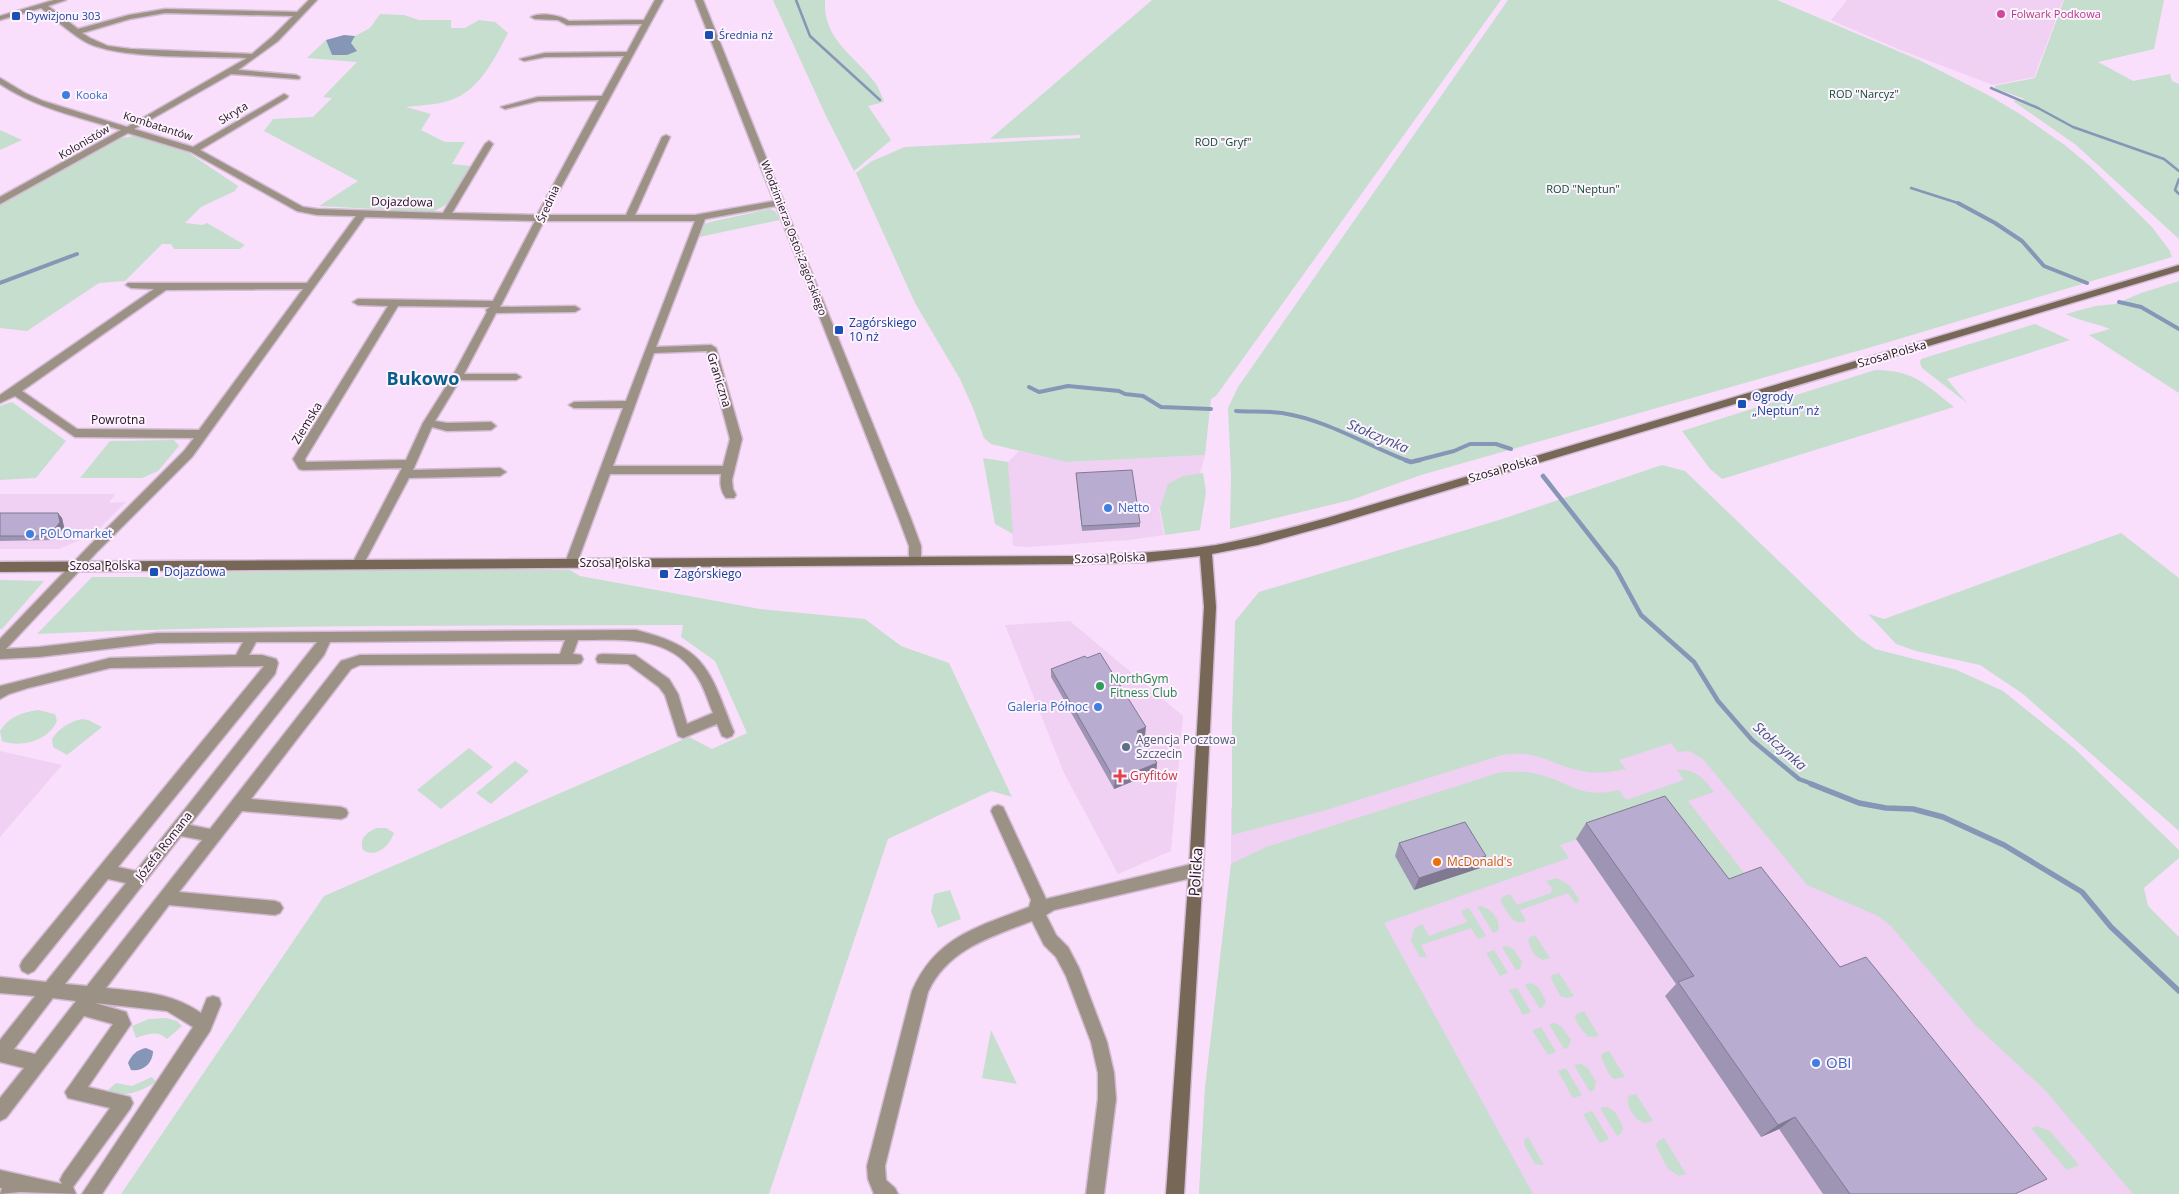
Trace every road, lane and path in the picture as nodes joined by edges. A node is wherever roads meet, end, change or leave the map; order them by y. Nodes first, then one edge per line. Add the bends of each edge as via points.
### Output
1 (62, 0) edge
2 (313, 0) edge
3 (659, 0) edge
4 (699, 0) edge
5 (43, 6) junction
6 (299, 14) junction
7 (2, 17) edge
8 (535, 17) dead end
9 (644, 22) junction
10 (77, 32) junction
11 (627, 54) junction
12 (254, 56) junction
13 (524, 58) dead end
14 (230, 72) junction
15 (296, 77) dead end
16 (0, 81) edge
17 (284, 96) dead end
18 (604, 98) junction
19 (505, 107) dead end
20 (130, 129) junction
21 (666, 137) dead end
22 (489, 144) dead end
23 (194, 150) junction
24 (0, 201) edge
25 (781, 202) junction
26 (362, 214) junction
27 (446, 216) junction
28 (540, 218) junction
29 (629, 218) junction
30 (702, 218) junction
31 (2179, 268) edge
32 (131, 285) dead end
33 (310, 286) junction
34 (164, 287) junction
35 (358, 302) dead end
36 (395, 303) junction
37 (493, 307) junction
38 (575, 309) dead end
39 (650, 350) junction
40 (458, 377) junction
41 (516, 377) dead end
42 (15, 391) junction
43 (0, 400) edge
44 (630, 404) junction
45 (574, 405) dead end
46 (428, 423) junction
47 (491, 426) dead end
48 (204, 434) junction
49 (407, 469) junction
50 (604, 470) junction
51 (728, 470) junction
52 (500, 472) dead end
53 (730, 495) dead end
54 (1206, 551) junction
55 (914, 560) junction
56 (571, 563) junction
57 (358, 564) junction
58 (76, 566) junction
59 (0, 567) edge
60 (573, 636) junction
61 (252, 638) junction
62 (326, 638) junction
63 (404, 638) junction
64 (88, 645) junction
65 (1, 647) edge
66 (603, 659) dead end
67 (240, 660) junction
68 (393, 660) junction
69 (80, 670) junction
70 (0, 694) edge
71 (721, 716) junction
72 (727, 732) dead end
73 (238, 804) junction
74 (998, 811) dead end
75 (341, 813) dead end
76 (178, 829) junction
77 (213, 836) junction
78 (1196, 870) junction
79 (106, 872) junction
80 (138, 878) junction
81 (165, 898) junction
82 (275, 908) dead end
83 (1036, 912) junction
84 (28, 966) dead end
85 (0, 984) edge
86 (49, 990) junction
87 (91, 1003) junction
88 (213, 1004) dead end
89 (204, 1025) junction
90 (0, 1053) edge
91 (38, 1063) junction
92 (0, 1112) edge
93 (8, 1186) edge
94 (68, 1187) edge
95 (92, 1188) edge
96 (889, 1194) edge
97 (1095, 1194) edge
98 (1175, 1194) edge

1 - 5 street
2 - 6 street, Kolonistów
3 - 9 street, Średnia
4 - 25 street, Włodzimierza Ostoi-Zagórskiego
5 - 7 street
5 - 10 street
6 - 10 street via 172,10 130,17
6 - 12 street, Kolonistów
8 - 9 street via 560,18 567,23
9 - 11 street, Średnia
10 - 12 street via 98,45 114,49
11 - 13 street
11 - 18 street, Średnia
12 - 14 street, Kolonistów
14 - 15 street
14 - 20 street, Kolonistów
16 - 20 street, Kombatantów via 40,103
17 - 23 street, Skryta
18 - 19 street via 538,98
18 - 28 street, Średnia
20 - 23 street, Kombatantów
20 - 24 street, Kolonistów
21 - 29 street
22 - 27 street, Dojazdowa
23 - 26 street, Kombatantów via 300,210
25 - 30 street, Dojazdowa
25 - 55 street, Włodzimierza Ostoi-Zagórskiego via 912,539
26 - 27 street, Dojazdowa
26 - 33 street, Dojazdowa
27 - 28 street, Dojazdowa
28 - 29 street, Dojazdowa
28 - 37 street, Średnia
29 - 30 street, Dojazdowa
30 - 39 street
31 - 54 street, Szosa Polska via 1327,522
32 - 34 street
33 - 34 street
33 - 48 street, Dojazdowa
34 - 42 street
35 - 36 street
36 - 37 street
36 - 49 street, Ziemska via 299,459 303,466
37 - 38 street
37 - 40 street, Średnia
39 - 44 street
39 - 51 street, Graniczna via 711,348 736,439
40 - 41 street
40 - 46 street, Średnia
42 - 43 street
42 - 48 street, Powrotna via 75,432
44 - 45 street
44 - 50 street
46 - 47 street via 447,427
46 - 49 street, Średnia
48 - 58 street, Dojazdowa via 179,464
49 - 52 street
49 - 57 street, Średnia
50 - 51 street
50 - 56 street
51 - 53 street, Graniczna via 726,484
54 - 55 street, Szosa Polska via 1098,559
54 - 78 street, Policka via 1210,607
55 - 56 street, Szosa Polska
56 - 57 street, Szosa Polska
57 - 58 street, Szosa Polska
58 - 59 street, Szosa Polska
58 - 65 street, Dojazdowa
60 - 63 street
60 - 68 street via 571,659
60 - 71 street via 636,635 678,648 702,671
61 - 62 street
61 - 64 street via 157,638
61 - 67 street
62 - 63 street
62 - 76 street, Józefa Romana
63 - 68 street
64 - 65 street via 24,654
64 - 69 street
66 - 71 street via 633,661 664,683 671,694 683,732
67 - 69 street via 119,662
67 - 79 street via 266,660 271,666
68 - 73 street via 356,660 342,668
69 - 70 street
71 - 72 street
73 - 75 street
73 - 77 street
74 - 83 street via 1039,900
76 - 77 street
76 - 80 street, Józefa Romana
77 - 81 street
78 - 83 street via 1052,904
78 - 98 street, Policka
79 - 80 street
79 - 84 street
80 - 86 street, Józefa Romana
81 - 82 street
81 - 87 street
83 - 96 street via 958,944 928,971 920,991 876,1166 879,1186
83 - 97 street via 1073,974 1099,1042 1106,1073 1107,1099
85 - 86 street
86 - 87 street
86 - 90 street, Józefa Romana
87 - 89 street via 167,1003
87 - 91 street
87 - 94 street via 123,1021 74,1092 124,1103
88 - 89 street
89 - 95 street
90 - 91 street
91 - 92 street
93 - 94 street

